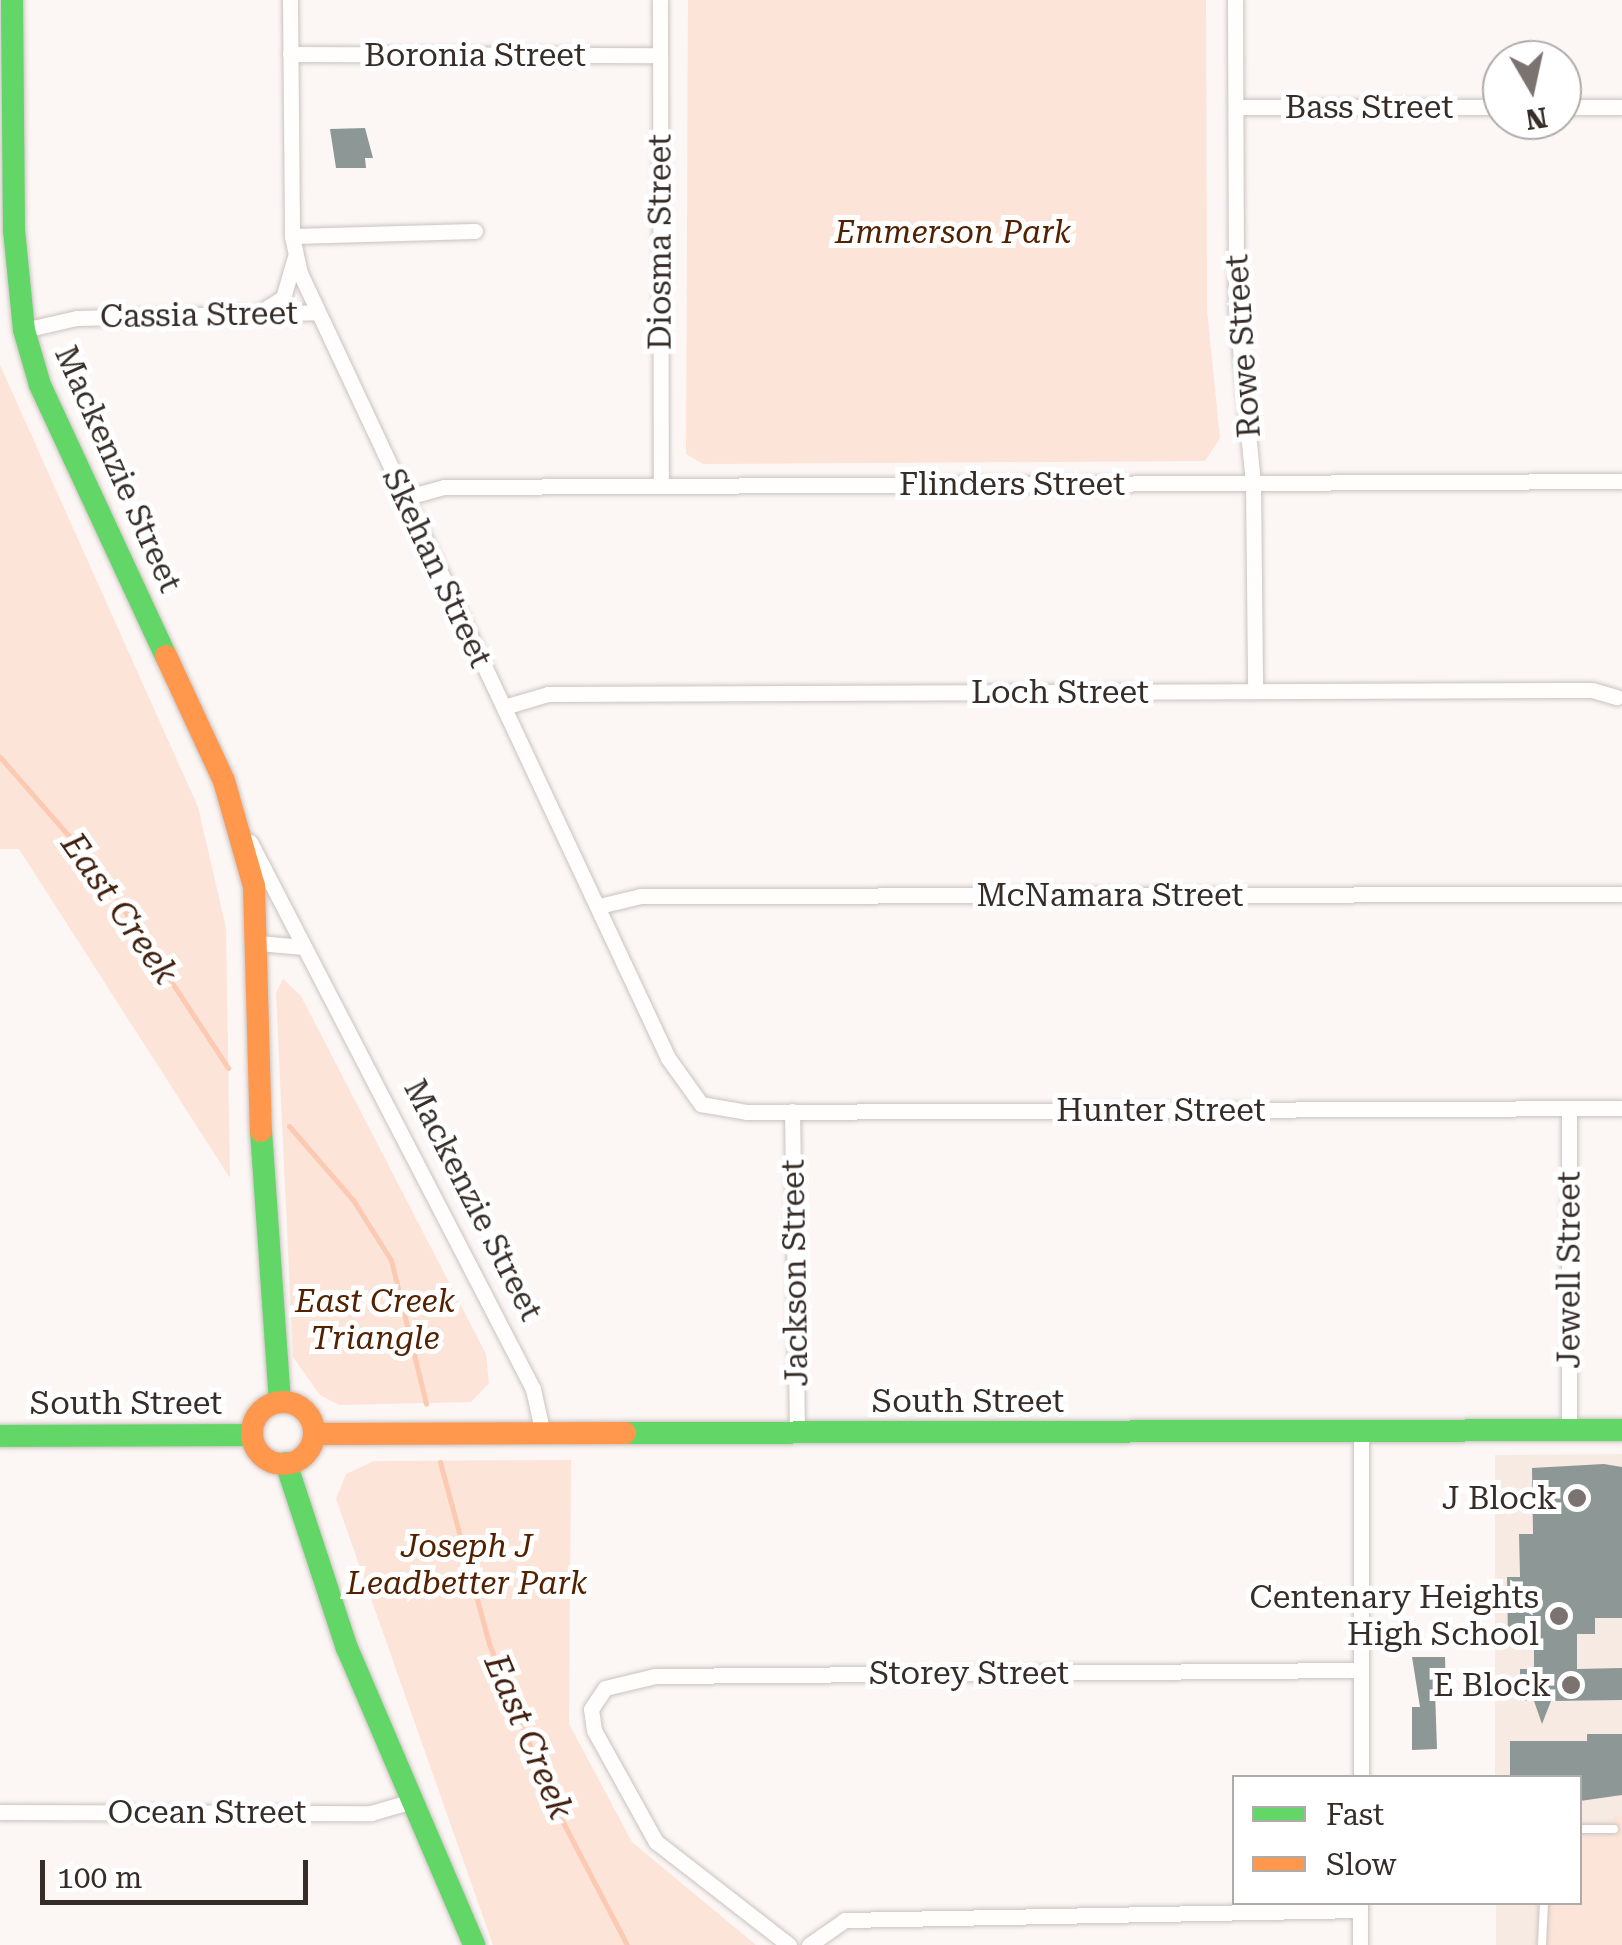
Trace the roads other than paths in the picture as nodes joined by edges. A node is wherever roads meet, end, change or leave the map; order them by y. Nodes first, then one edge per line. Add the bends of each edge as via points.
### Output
1 (12, 0) edge
2 (290, 0) edge
3 (660, 0) edge
4 (1235, 0) edge
5 (290, 54) junction
6 (659, 55) junction
7 (1236, 107) junction
8 (1482, 107) edge
9 (1582, 107) edge
10 (1622, 107) edge
11 (475, 230) dead end
12 (292, 236) junction
13 (296, 256) junction
14 (316, 312) junction
15 (251, 318) junction
16 (24, 330) junction
17 (1622, 481) edge
18 (661, 484) junction
19 (1253, 484) junction
20 (404, 498) junction
21 (1255, 691) junction
22 (1620, 700) edge
23 (504, 706) junction
24 (241, 825) junction
25 (1622, 894) edge
26 (599, 906) junction
27 (258, 943) junction
28 (304, 948) junction
29 (701, 1104) joint
30 (1622, 1108) edge
31 (1569, 1109) junction
32 (792, 1111) junction
33 (280, 1402) junction
34 (1569, 1430) junction
35 (1622, 1430) edge
36 (1361, 1432) junction
37 (314, 1434) junction
38 (543, 1434) junction
39 (796, 1434) junction
40 (252, 1435) junction
41 (0, 1436) edge
42 (286, 1464) junction
43 (1362, 1670) junction
44 (1361, 1775) edge
45 (412, 1801) junction
46 (0, 1812) edge
47 (1582, 1829) edge
48 (1614, 1829) dead end
49 (1544, 1905) edge
50 (1360, 1906) edge
51 (474, 1945) edge
52 (789, 1945) edge
53 (808, 1945) edge
54 (1360, 1945) edge
55 (1542, 1945) edge

1 - 16 main road, Mackenzie Street via 16,281
2 - 5 street, Skehan Street
3 - 6 street, Diosma Street
4 - 7 street, Rowe Street
5 - 6 street, Boronia Street
5 - 12 street, Skehan Street
6 - 18 street, Diosma Street
7 - 8 street, Bass Street
7 - 19 street, Rowe Street via 1236,307
9 - 10 street
11 - 12 street
12 - 13 street, Skehan Street
13 - 14 street, Skehan Street
13 - 15 street via 283,298
14 - 15 street, Cassia Street
14 - 20 street, Skehan Street
15 - 16 street, Cassia Street via 77,318
16 - 24 main road, Mackenzie Street via 40,385
17 - 19 street, Flinders Street
18 - 19 street, Flinders Street
18 - 20 street, Flinders Street via 444,486
19 - 21 street, Rowe Street
20 - 23 street, Skehan Street
21 - 22 street, Loch Street via 1592,690
21 - 23 street, Loch Street via 548,694
23 - 26 street, Skehan Street
24 - 27 main road, Mackenzie Street
24 - 28 street, Mackenzie Street
25 - 26 street, McNamara Street via 641,896
26 - 29 street, Skehan Street via 668,1058
27 - 28 street
27 - 33 main road, Mackenzie Street via 258,1105
28 - 38 street, Mackenzie Street via 532,1388
29 - 32 street, Hunter Street
30 - 31 street, Hunter Street
31 - 32 street, Hunter Street
31 - 34 street, Jewell Street
32 - 39 street, Jackson Street
33 - 37 main road via 304,1410
33 - 40 main road via 263,1410
34 - 35 main road, South Street
34 - 36 main road, South Street
36 - 39 main road, South Street
36 - 43 street
37 - 38 main road, South Street
37 - 42 main road via 306,1454
38 - 39 main road, South Street
40 - 41 main road, South Street
40 - 42 main road via 260,1453
42 - 45 main road via 318,1572
43 - 44 street
43 - 52 street, Storey Street via 655,1676 605,1688 591,1710 607,1758 656,1842
45 - 46 street, Ocean Street via 371,1813
45 - 51 main road
47 - 48 lane
49 - 55 lane
50 - 53 street via 845,1920
50 - 54 street

